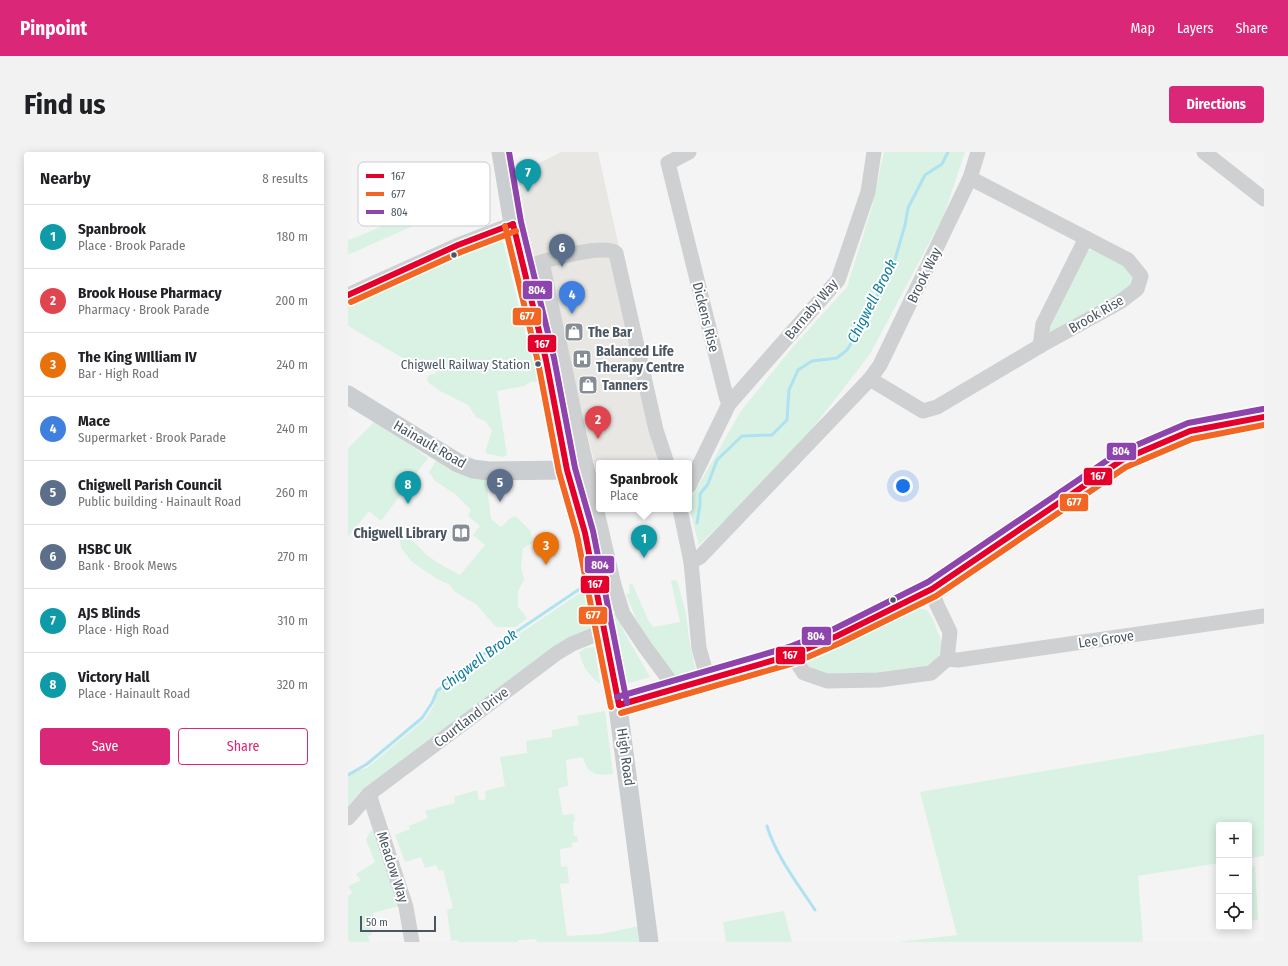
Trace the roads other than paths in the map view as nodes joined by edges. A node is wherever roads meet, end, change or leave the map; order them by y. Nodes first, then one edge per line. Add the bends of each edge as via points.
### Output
1 (501, 152) edge
2 (689, 152) edge
3 (874, 152) edge
4 (978, 152) edge
5 (1204, 152) edge
6 (970, 178) junction
7 (1264, 199) edge
8 (513, 224) junction
9 (1086, 238) junction
10 (542, 262) junction
11 (523, 267) junction
12 (348, 295) edge
13 (1040, 346) junction
14 (870, 379) junction
15 (348, 395) edge
16 (730, 404) junction
17 (1264, 417) edge
18 (569, 427) junction
19 (666, 460) edge
20 (567, 470) junction
21 (692, 480) edge
22 (681, 512) edge
23 (691, 562) junction
24 (932, 589) junction
25 (1264, 616) edge
26 (604, 631) junction
27 (792, 655) junction
28 (947, 660) junction
29 (708, 680) junction
30 (676, 689) junction
31 (618, 704) junction
32 (370, 794) junction
33 (348, 818) edge
34 (412, 942) edge
35 (649, 942) edge

1 - 8 main road, High Road
2 - 16 street, Dickens Rise via 668,164
3 - 16 street, Barnaby Way via 868,192 838,280
4 - 6 street, Brook Way
5 - 7 street
6 - 9 street, Brook Rise
6 - 14 street, Brook Way via 880,365
8 - 11 main road, High Road
8 - 12 street via 458,245
9 - 13 street via 1043,324
9 - 13 street, Brook Rise via 1128,260 1141,276 1137,289 1120,302
10 - 11 street
10 - 18 street
10 - 19 street via 582,251 614,250 656,430
11 - 18 main road, High Road via 546,360
13 - 14 street, Brook Rise via 937,407 923,411
14 - 23 street, Brook Way via 700,557
15 - 20 main road, Hainault Road via 458,463 473,469
16 - 21 street
17 - 24 main road via 1190,431 1122,460
18 - 20 main road, High Road
18 - 30 street via 624,614 644,647
20 - 26 main road, High Road via 585,533
22 - 23 street
23 - 29 street via 699,648
24 - 27 main road via 838,636
24 - 28 street via 950,632
25 - 28 street, Lee Grove
26 - 31 main road, High Road
26 - 32 street, Courtland Drive via 557,653
27 - 28 street via 804,673 827,680 879,680 931,673
27 - 29 main road
29 - 30 main road
30 - 31 main road
31 - 35 main road, High Road
32 - 33 street, Courtland Drive
32 - 34 street, Meadow Way via 406,907

